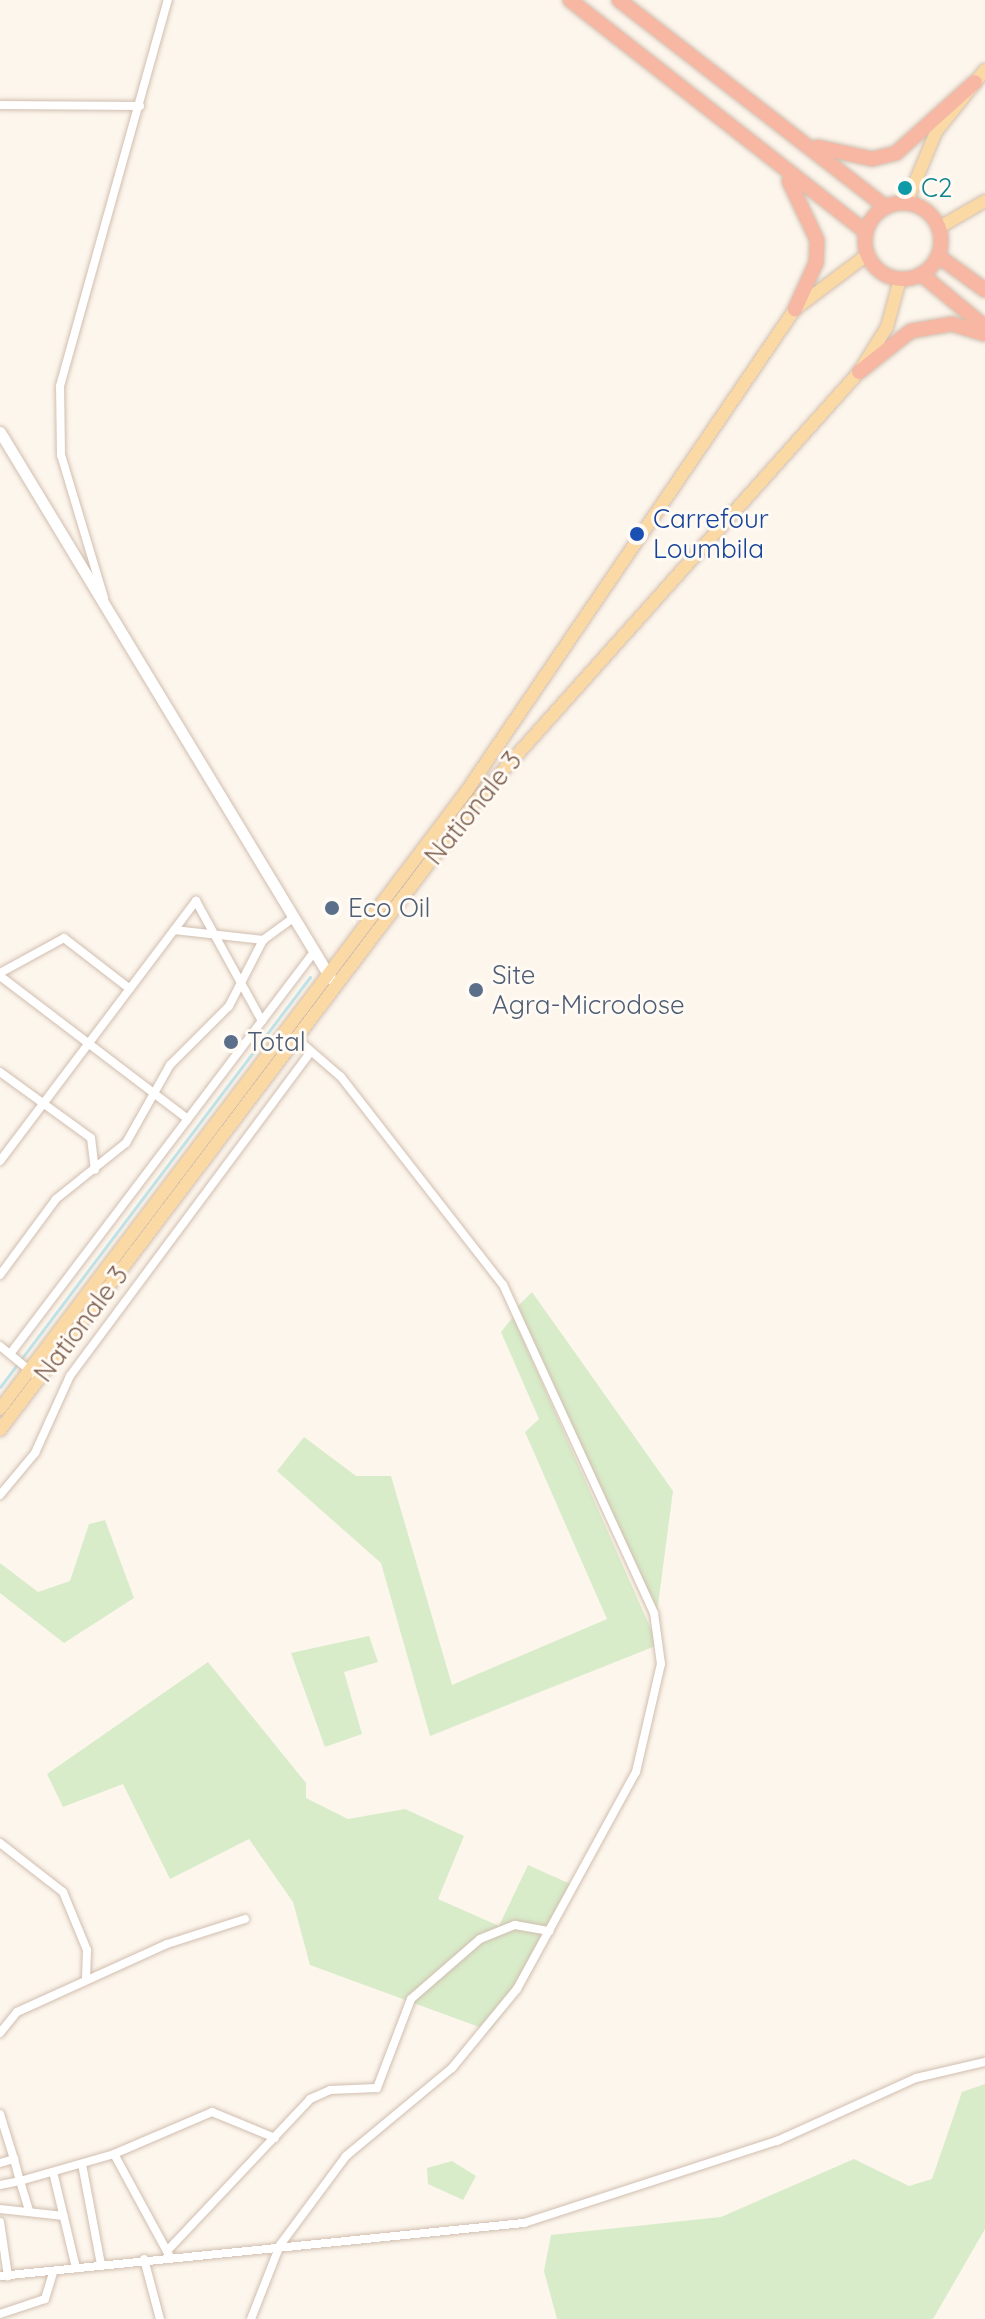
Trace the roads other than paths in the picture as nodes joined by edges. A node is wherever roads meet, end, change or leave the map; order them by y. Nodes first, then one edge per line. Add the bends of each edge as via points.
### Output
1 (168, 0) edge
2 (570, 0) edge
3 (619, 0) edge
4 (980, 76) edge
5 (0, 105) edge
6 (140, 106) junction
7 (796, 135) junction
8 (774, 162) junction
9 (985, 201) edge
10 (906, 204) junction
11 (886, 207) junction
12 (938, 228) junction
13 (866, 232) junction
14 (867, 255) junction
15 (938, 256) junction
16 (921, 274) junction
17 (900, 279) junction
18 (985, 290) edge
19 (795, 309) junction
20 (985, 327) edge
21 (985, 334) edge
22 (859, 372) junction
23 (0, 432) edge
24 (107, 611) junction
25 (292, 919) junction
26 (174, 930) junction
27 (213, 932) junction
28 (263, 940) junction
29 (314, 952) junction
30 (0, 974) edge
31 (332, 980) junction
32 (240, 982) junction
33 (130, 989) junction
34 (262, 1021) junction
35 (296, 1038) junction
36 (88, 1043) junction
37 (311, 1052) junction
38 (0, 1072) edge
39 (157, 1096) junction
40 (40, 1101) junction
41 (188, 1119) junction
42 (0, 1161) edge
43 (95, 1170) junction
44 (0, 1275) edge
45 (0, 1346) edge
46 (10, 1354) junction
47 (34, 1374) junction
48 (0, 1409) edge
49 (0, 1430) edge
50 (0, 1495) edge
51 (0, 1843) edge
52 (245, 1919) dead end
53 (549, 1931) junction
54 (86, 1980) junction
55 (0, 2033) edge
56 (985, 2062) edge
57 (0, 2114) edge
58 (275, 2138) junction
59 (114, 2154) junction
60 (14, 2159) junction
61 (0, 2163) edge
62 (82, 2164) junction
63 (53, 2172) junction
64 (20, 2181) junction
65 (0, 2185) edge
66 (58, 2201) junction
67 (0, 2209) edge
68 (29, 2210) junction
69 (48, 2213) junction
70 (64, 2216) junction
71 (0, 2222) edge
72 (280, 2245) junction
73 (169, 2254) junction
74 (144, 2259) junction
75 (101, 2265) junction
76 (76, 2268) junction
77 (53, 2272) junction
78 (4, 2276) edge
79 (0, 2314) edge
80 (160, 2319) edge
81 (251, 2319) edge

1 - 6 street
2 - 8 highway
3 - 7 highway
4 - 7 highway via 896,153 845,157
4 - 10 main road via 925,151
5 - 6 street
6 - 24 street via 60,386 61,455
7 - 11 highway
8 - 13 highway
8 - 19 highway via 804,199 817,240 816,263
9 - 12 main road
10 - 11 highway
10 - 12 highway via 926,211
11 - 13 highway
12 - 15 highway
13 - 14 highway
14 - 17 highway via 880,271
14 - 19 main road, Nationale 3
15 - 16 highway
15 - 18 highway
16 - 17 highway
16 - 20 highway
17 - 22 main road, Nationale 3 via 887,327
19 - 31 main road, Nationale 3 via 598,606
21 - 22 highway via 952,324 911,331
22 - 31 main road, Nationale 3 via 483,793
23 - 24 main road
24 - 25 main road
25 - 28 street
25 - 29 main road
26 - 27 street
26 - 27 street via 196,901
26 - 33 street
27 - 28 street
27 - 32 street
28 - 32 street
29 - 31 main road
29 - 34 street
30 - 33 street via 64,938
30 - 36 street
31 - 35 main road, Nationale 3
31 - 47 main road, Nationale 3
32 - 34 street
32 - 39 street via 224,1013 170,1065
33 - 36 street
34 - 41 street
35 - 37 street
35 - 47 main road, Nationale 3
36 - 39 street
36 - 40 street
37 - 50 street via 78,1364 35,1453
37 - 53 street via 341,1077 493,1268 658,1625 661,1664 647,1743
38 - 40 street
39 - 41 street
39 - 43 street via 126,1143
40 - 42 street
40 - 43 street via 91,1138
41 - 46 street
43 - 44 street via 56,1199
45 - 46 street
46 - 47 street
47 - 48 main road, Nationale 3
47 - 49 main road, Nationale 3
51 - 54 street via 63,1892 87,1950
52 - 54 street
53 - 58 street via 515,1925 480,1939 411,1999 377,2088 320,2092
53 - 72 street via 517,1989 471,2048 346,2156
54 - 55 street via 17,2012
56 - 72 street via 916,2078 777,2141 524,2223
57 - 60 street
58 - 59 street via 212,2112
58 - 73 street
59 - 62 street
59 - 73 street
60 - 61 street
60 - 64 street
62 - 63 street
62 - 75 street
63 - 64 street
63 - 66 street
64 - 65 street
64 - 68 street
66 - 69 street
66 - 70 street
67 - 68 street
68 - 69 street
69 - 70 street
70 - 76 street
71 - 78 street
72 - 73 street
72 - 81 street
73 - 74 street
74 - 75 street
74 - 80 street
75 - 76 street
76 - 77 street
77 - 78 street
77 - 79 street via 45,2299

